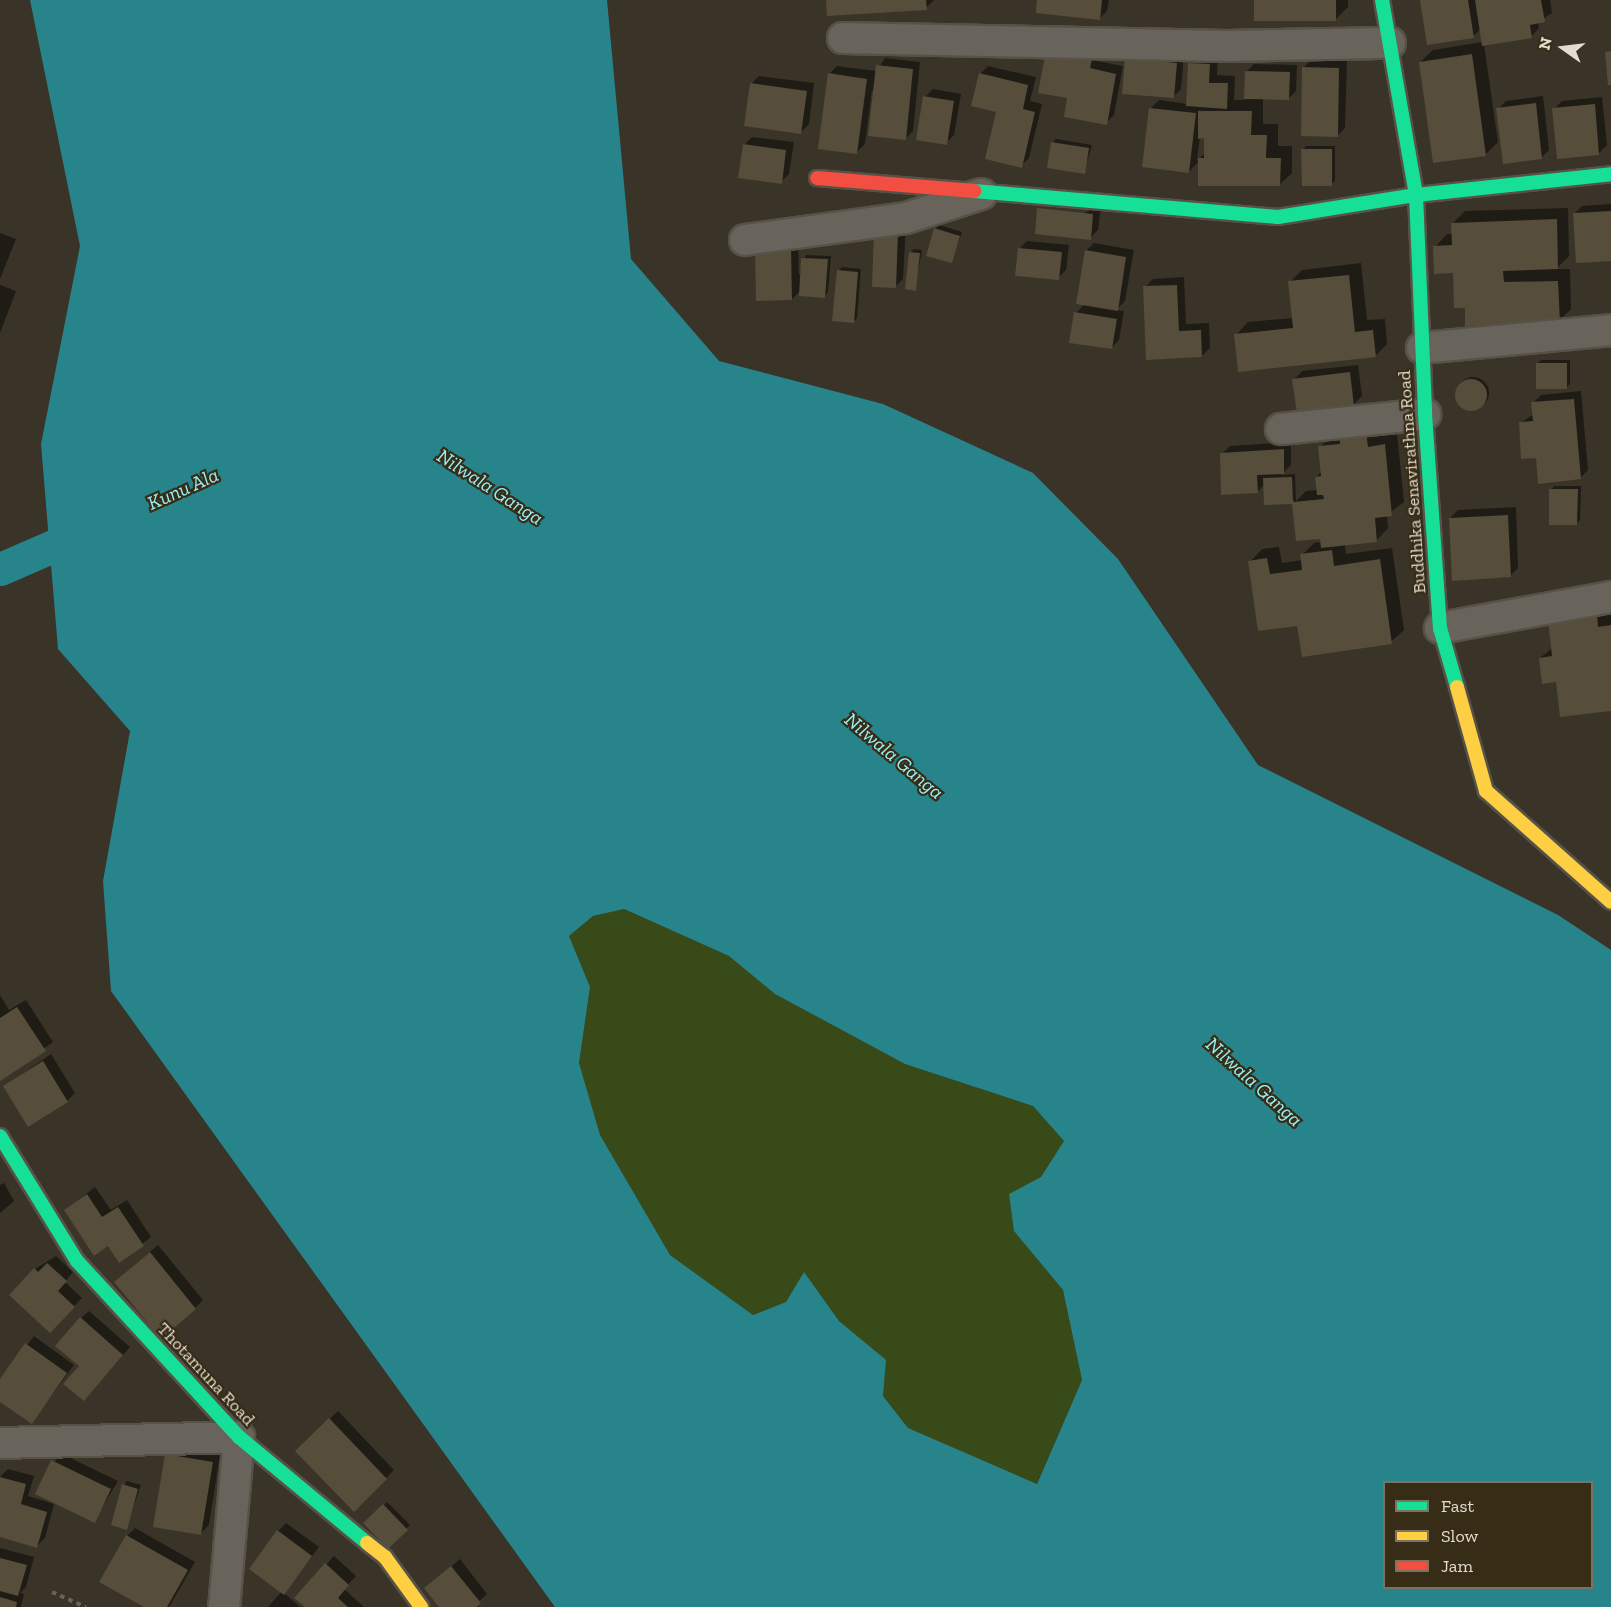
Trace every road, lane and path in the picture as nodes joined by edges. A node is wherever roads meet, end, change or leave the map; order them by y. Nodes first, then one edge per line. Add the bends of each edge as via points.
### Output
1 (1382, 0) edge
2 (843, 38) dead end
3 (1390, 43) junction
4 (1611, 174) edge
5 (817, 178) dead end
6 (981, 194) junction
7 (1416, 195) junction
8 (745, 240) dead end
9 (1611, 330) edge
10 (1422, 348) junction
11 (1425, 414) junction
12 (1281, 429) dead end
13 (1611, 597) edge
14 (1440, 628) junction
15 (1611, 902) edge
16 (0, 1136) edge
17 (239, 1437) junction
18 (0, 1443) edge
19 (52, 1592) dead end
20 (86, 1607) edge
21 (224, 1607) edge
22 (421, 1607) edge

1 - 3 street, Buddhika Senavirathna Road
2 - 3 street via 1227,46
3 - 7 street, Buddhika Senavirathna Road
4 - 7 street
5 - 6 street
6 - 7 street via 1278,217
6 - 8 street via 906,218
7 - 10 street, Buddhika Senavirathna Road
9 - 10 street
10 - 11 street, Buddhika Senavirathna Road
11 - 12 street
11 - 14 street, Buddhika Senavirathna Road
13 - 14 street
14 - 15 street, Buddhika Senavirathna Road via 1486,791
16 - 17 street, Thotamuna Road via 77,1261
17 - 18 street
17 - 21 street
17 - 22 street, Thotamuna Road via 385,1557
19 - 20 path

